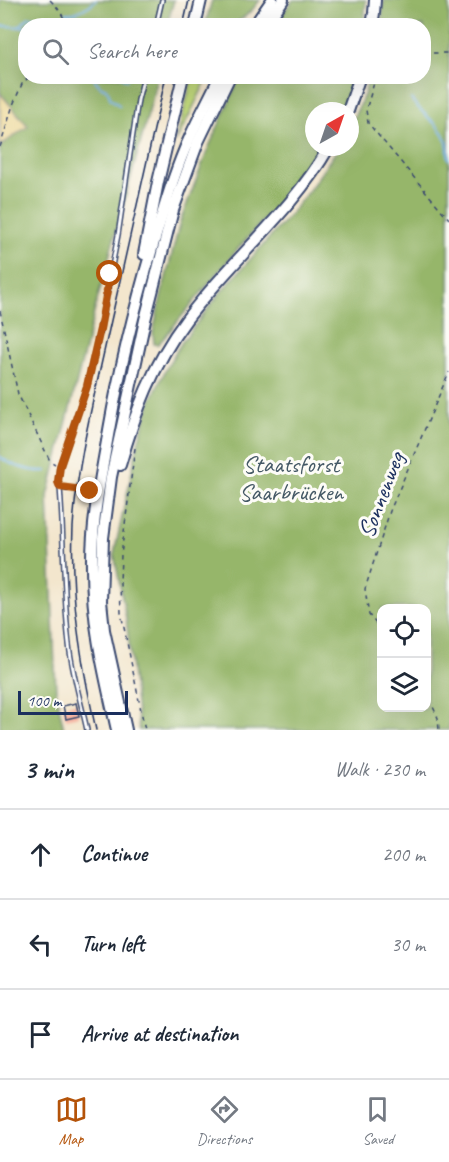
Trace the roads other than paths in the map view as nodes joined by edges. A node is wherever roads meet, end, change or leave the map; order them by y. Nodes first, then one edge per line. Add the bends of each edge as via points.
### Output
1 (162, 0) edge
2 (201, 0) edge
3 (272, 0) edge
4 (283, 0) edge
5 (375, 0) edge
6 (158, 18) edge
7 (197, 18) edge
8 (260, 18) edge
9 (270, 18) edge
10 (373, 18) edge
11 (142, 84) edge
12 (181, 84) edge
13 (216, 84) edge
14 (226, 84) edge
15 (357, 84) edge
16 (351, 102) edge
17 (323, 156) edge
18 (132, 319) junction
19 (60, 487) junction
20 (66, 489) road end
21 (107, 509) junction
22 (87, 730) edge
23 (117, 730) edge
24 (126, 730) edge

1 - 6 lane
2 - 7 highway
3 - 8 highway
4 - 9 highway
5 - 10 highway
11 - 19 lane via 96,351 60,466
12 - 18 highway
13 - 18 highway via 189,138
14 - 21 highway via 198,142 173,210 145,320
15 - 16 highway
17 - 21 highway via 304,184 214,285 160,358 129,433
18 - 23 highway via 100,480 92,559 100,654
19 - 20 lane
19 - 22 lane via 69,647
21 - 24 highway via 101,601

